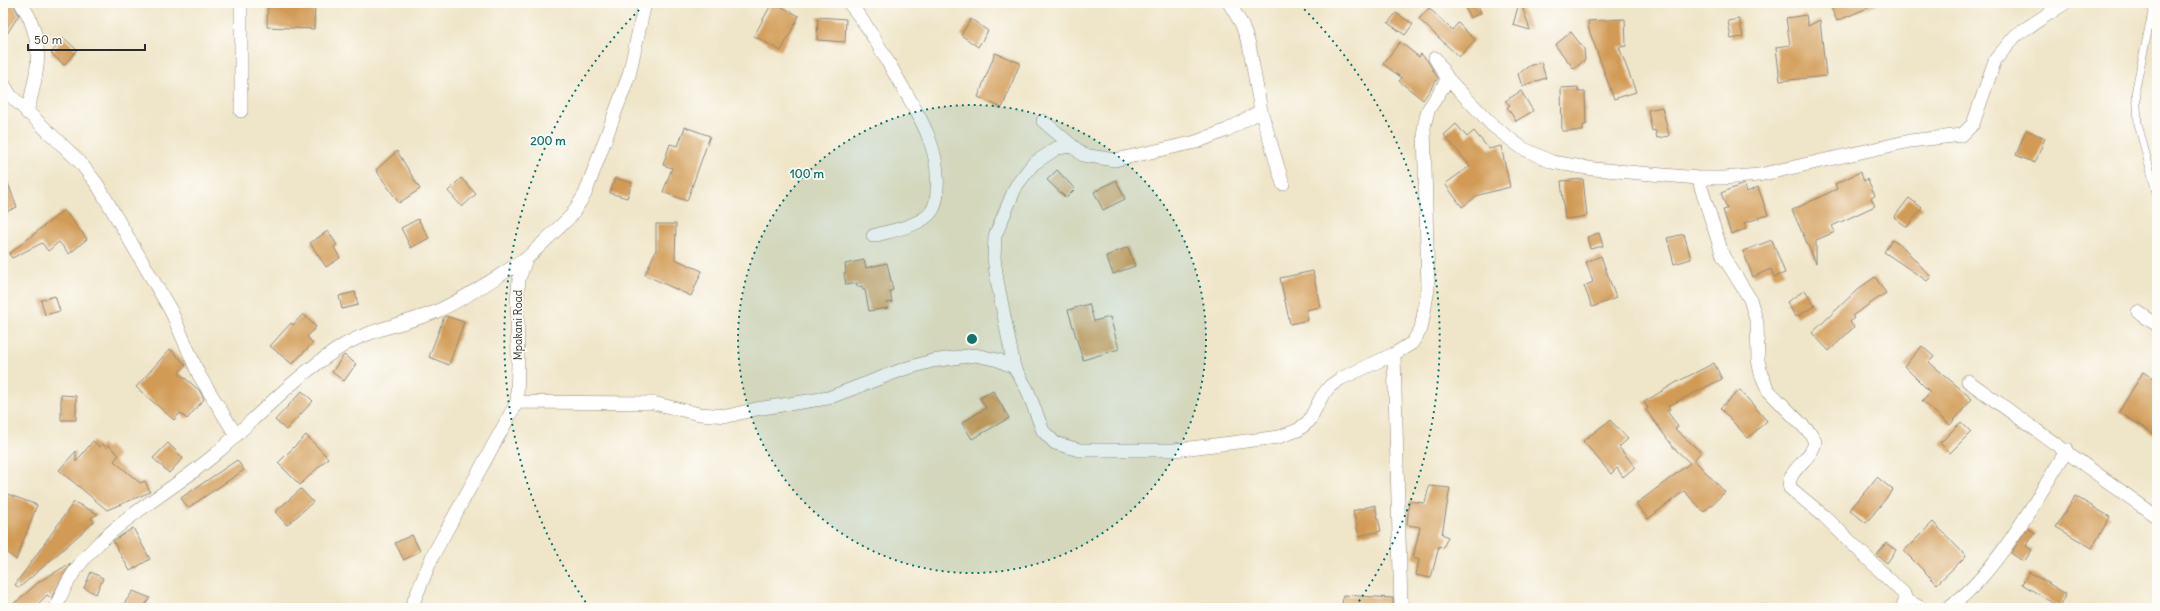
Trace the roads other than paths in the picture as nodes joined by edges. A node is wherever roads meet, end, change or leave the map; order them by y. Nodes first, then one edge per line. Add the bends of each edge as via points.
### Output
1 (21, 3) edge
2 (241, 3) edge
3 (645, 3) edge
4 (848, 3) edge
5 (1229, 3) edge
6 (2065, 3) edge
7 (2154, 3) edge
8 (1435, 58) dead end
9 (1448, 79) junction
10 (3, 83) edge
11 (241, 110) dead end
12 (1261, 110) junction
13 (27, 113) junction
14 (1043, 121) dead end
15 (1072, 146) junction
16 (1698, 178) junction
17 (1283, 184) dead end
18 (2157, 196) edge
19 (873, 236) dead end
20 (526, 259) junction
21 (2138, 312) dead end
22 (2157, 325) edge
23 (1394, 354) junction
24 (1014, 367) junction
25 (1968, 381) dead end
26 (517, 402) junction
27 (236, 435) junction
28 (2067, 450) junction
29 (2157, 517) edge
30 (1904, 604) edge
31 (56, 608) edge
32 (411, 608) edge
33 (1401, 608) edge
34 (1921, 608) edge
35 (1946, 608) edge

1 - 13 street via 31,21 39,52 38,68
2 - 11 street
3 - 20 street, Mpakani Road via 629,75 585,194 571,216
4 - 19 street via 866,26 916,110 934,152 938,176 936,200 931,213 920,222
5 - 12 street via 1241,23 1249,44
6 - 16 street via 2016,35 1995,60 1973,124 1962,135 1910,141 1758,174
7 - 18 lane via 2136,88 2138,124
8 - 9 street
9 - 16 street via 1492,126 1522,148 1552,162 1594,169
9 - 23 street via 1428,110 1424,127 1428,289 1426,308 1421,329 1412,342
10 - 13 street via 10,95
12 - 15 street via 1227,130 1196,142 1115,160 1083,155
12 - 17 street
13 - 27 street via 79,162 97,184 171,311 199,375
14 - 15 street
15 - 24 street via 1056,148 1033,164 1016,186 995,236 997,280
16 - 30 street via 1723,256 1750,299 1757,323 1758,360 1768,390 1811,434 1815,442 1810,456 1791,475 1790,488 1824,516 1904,594
20 - 26 street, Mpakani Road via 519,279 517,300
20 - 27 street via 456,302 344,345 283,390
21 - 22 street
23 - 24 street via 1330,386 1309,421 1298,430 1279,437 1174,450 1079,450 1054,443 1043,431 1027,389
23 - 33 street
24 - 26 street via 975,355 932,361 878,377 828,398 728,416 699,414 653,403
25 - 28 street
26 - 32 street, Mpakani Road via 433,555
27 - 31 street via 172,488 128,518 101,541 76,571
28 - 29 street
28 - 35 street via 2006,545 1969,591
30 - 34 street

